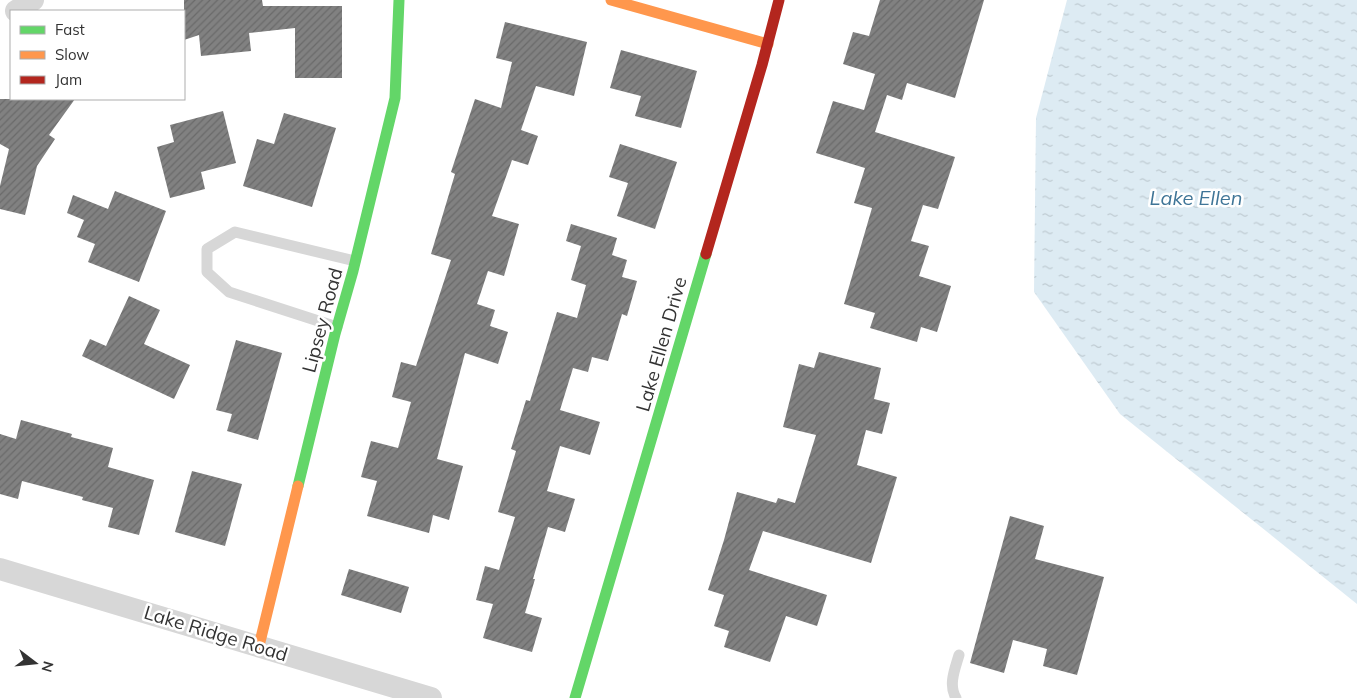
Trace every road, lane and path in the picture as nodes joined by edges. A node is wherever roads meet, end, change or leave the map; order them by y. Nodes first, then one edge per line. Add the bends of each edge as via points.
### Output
1 (33, 0) edge
2 (399, 0) edge
3 (611, 0) edge
4 (779, 0) edge
5 (18, 10) edge
6 (768, 44) junction
7 (355, 261) junction
8 (337, 327) junction
9 (0, 569) edge
10 (259, 646) junction
11 (959, 655) dead end
12 (431, 698) edge
13 (575, 698) edge
14 (956, 698) edge

1 - 5 street
2 - 7 street, Lipsey Road via 396,98
3 - 6 street
4 - 6 street, Lake Ellen Drive
6 - 13 street, Lake Ellen Drive
7 - 8 street, Lipsey Road
7 - 8 lane via 235,232 207,250 208,272 229,292
8 - 10 street, Lipsey Road
9 - 10 street, Lake Ridge Road
10 - 12 street, Lake Ridge Road
11 - 14 lane via 952,682

